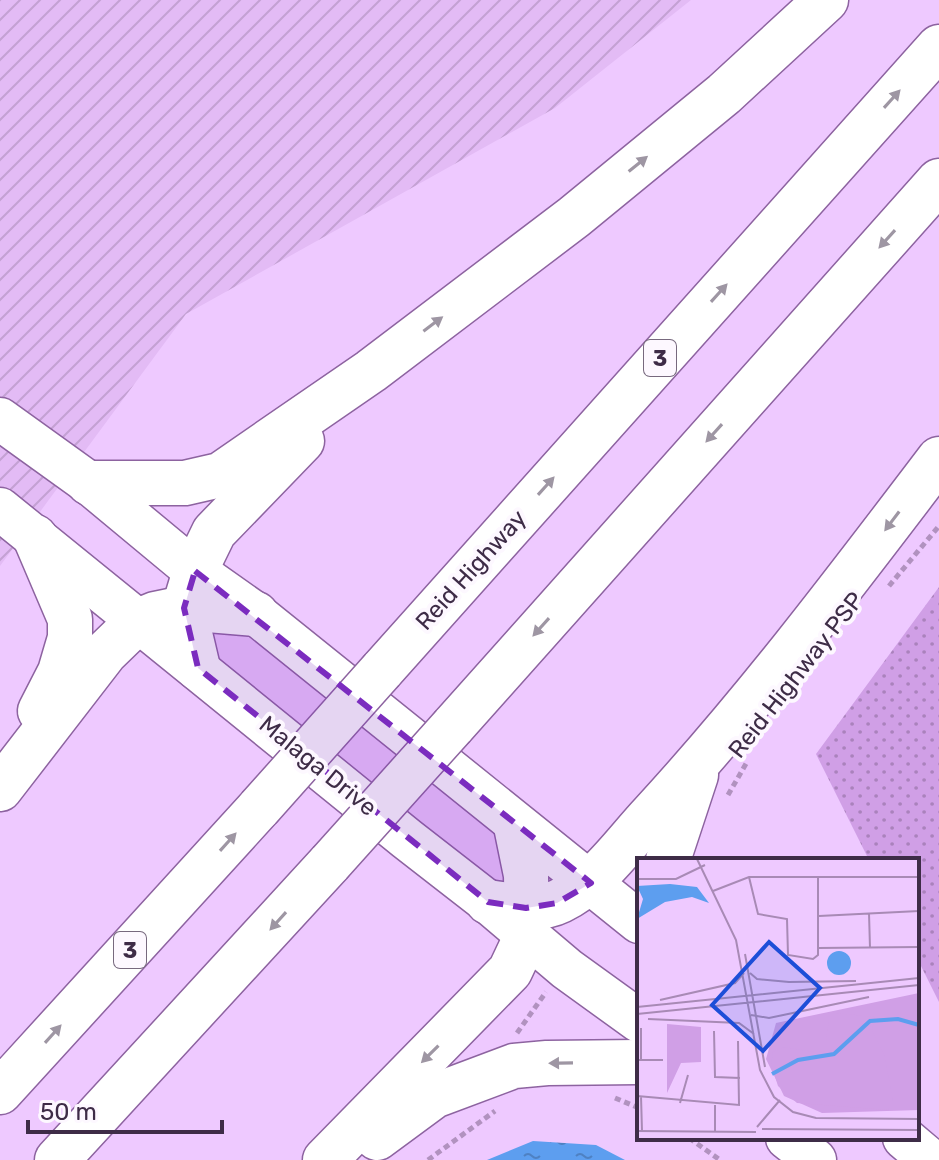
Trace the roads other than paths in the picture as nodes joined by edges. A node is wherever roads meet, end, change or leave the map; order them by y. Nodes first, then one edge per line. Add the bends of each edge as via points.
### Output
1 (826, 0) edge
2 (939, 47) edge
3 (939, 181) edge
4 (371, 371) junction
5 (0, 419) edge
6 (939, 459) edge
7 (89, 483) junction
8 (0, 509) edge
9 (35, 537) junction
10 (190, 590) junction
11 (256, 614) joint
12 (138, 621) junction
13 (198, 668) junction
14 (700, 762) junction
15 (0, 779) edge
16 (0, 789) edge
17 (516, 826) junction
18 (669, 858) edge
19 (591, 883) junction
20 (514, 915) junction
21 (637, 920) edge
22 (637, 1020) edge
23 (637, 1062) edge
24 (0, 1092) edge
25 (790, 1140) edge
26 (906, 1140) edge
27 (57, 1160) edge
28 (325, 1160) edge
29 (347, 1160) edge
30 (815, 1160) edge
31 (930, 1160) edge

4 -> 1 highway via 585,208 724,94
24 -> 2 highway, Reid Highway / 3, bridge
3 -> 27 highway, bridge via 330,863
4 - 7 highway via 220,475 185,483
4 - 10 highway via 214,532
5 - 7 main road
6 -> 14 highway
7 - 10 main road
8 - 9 main road, Malaga Drive
9 - 12 main road, Malaga Drive
9 - 15 highway via 70,619 70,638 60,672
10 - 11 highway
10 - 12 highway
10 - 13 highway
11 - 17 main road
12 - 13 main road, Malaga Drive
12 - 16 highway via 105,653
13 - 20 main road, Malaga Drive via 407,839
14 - 18 highway
14 - 19 highway
17 - 19 main road
17 - 20 highway via 526,875
19 - 20 highway via 557,903
19 - 21 main road
20 - 22 main road, Malaga Drive via 567,969
20 -> 28 highway via 510,971
23 -> 29 highway via 514,1066 434,1096
25 - 30 main road
26 - 31 main road

